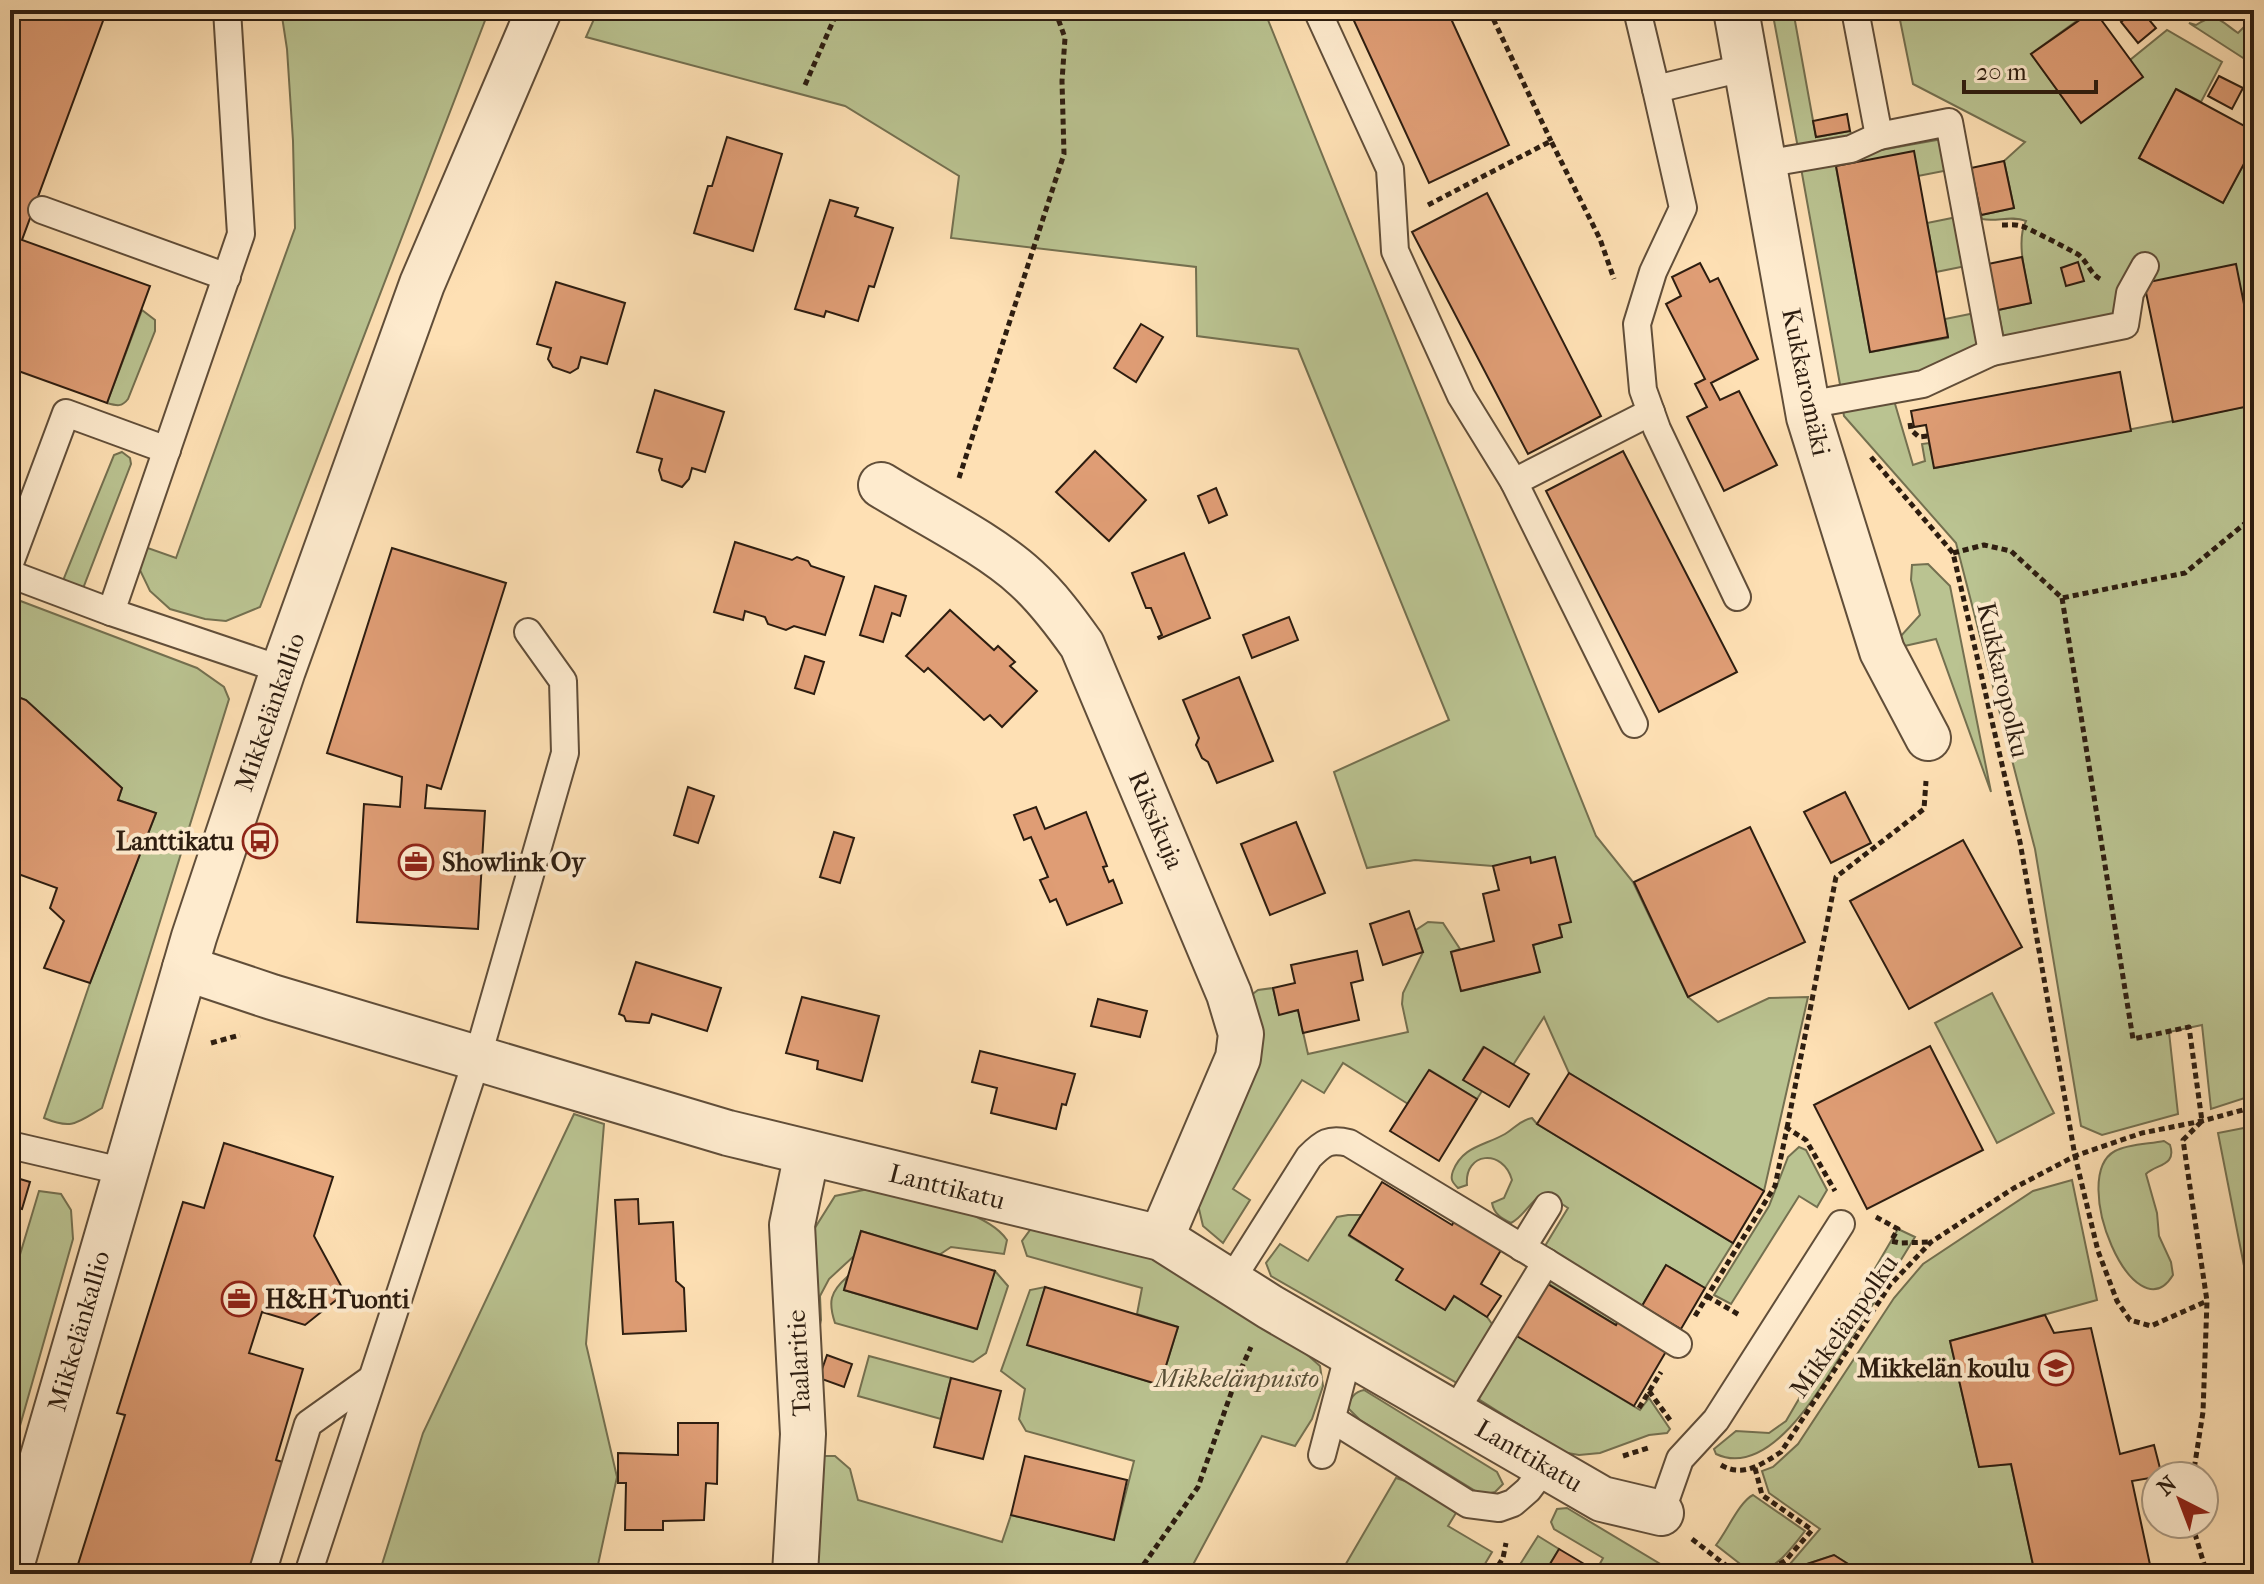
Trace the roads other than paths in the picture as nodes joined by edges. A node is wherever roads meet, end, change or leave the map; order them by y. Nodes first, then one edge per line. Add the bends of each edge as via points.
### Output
1 (227, 10) edge
2 (539, 10) edge
3 (1317, 10) edge
4 (1637, 10) edge
5 (1736, 10) edge
6 (1855, 10) edge
7 (1747, 67) junction
8 (1656, 89) junction
9 (1879, 136) junction
10 (1764, 164) junction
11 (42, 210) dead end
12 (2145, 266) dead end
13 (227, 277) junction
14 (1992, 352) junction
15 (1807, 405) junction
16 (1651, 412) junction
17 (167, 450) junction
18 (1514, 482) junction
19 (881, 485) dead end
20 (10, 563) edge
21 (10, 574) edge
22 (1737, 597) dead end
23 (111, 612) junction
24 (528, 632) dead end
25 (283, 670) junction
26 (1634, 724) dead end
27 (1928, 738) road end
28 (185, 968) junction
29 (477, 1059) junction
30 (10, 1145) edge
31 (807, 1153) junction
32 (126, 1172) junction
33 (1548, 1206) dead end
34 (1841, 1224) road end
35 (1161, 1238) junction
36 (1522, 1248) junction
37 (1546, 1262) junction
38 (1230, 1282) junction
39 (1678, 1344) road end
40 (1349, 1352) junction
41 (371, 1379) junction
42 (1454, 1413) junction
43 (1332, 1419) junction
44 (1322, 1455) dead end
45 (1546, 1466) junction
46 (1661, 1513) joint
47 (10, 1570) edge
48 (262, 1574) edge
49 (308, 1574) edge
50 (795, 1574) edge

1 - 13 lane via 241,234
2 - 25 street, Mikkelänkallio via 422,284
3 - 18 lane via 1390,169 1395,251 1461,396
4 - 8 lane
5 - 7 street, Kukkaromäki
6 - 9 lane
7 - 8 lane
7 - 10 street, Kukkaromäki
8 - 16 lane via 1683,208 1653,272 1637,324 1643,390
9 - 10 lane via 1851,149
9 - 14 lane via 1949,122
10 - 15 street, Kukkaromäki
11 - 13 lane
12 - 14 lane via 2130,293 2125,325
13 - 17 lane
14 - 15 lane via 1923,384
15 - 27 street, Kukkaromäki via 1882,651
16 - 18 lane
16 - 22 lane
17 - 20 lane via 66,413
17 - 23 lane
18 - 26 lane
19 - 35 street, Riksikuja via 1024,576 1082,645 1233,1007 1241,1034 1238,1058
21 - 23 lane
23 - 25 lane
24 - 29 lane via 563,681 565,753
25 - 28 street, Mikkelänkallio
28 - 29 street, Lanttikatu
28 - 32 street, Mikkelänkallio
29 - 31 street, Lanttikatu
29 - 41 lane
30 - 32 lane
31 - 35 street, Lanttikatu
31 - 50 street, Taalaritie via 792,1225 803,1434
32 - 47 street, Mikkelänkallio
33 - 36 lane
34 - 46 lane via 1716,1420 1680,1459
35 - 38 street, Lanttikatu
36 - 37 lane
36 - 38 lane via 1349,1143 1332,1139 1309,1157
37 - 39 lane
37 - 42 lane
38 - 40 street, Lanttikatu
40 - 42 street, Lanttikatu
40 - 43 lane
41 - 48 lane via 308,1424
41 - 49 lane
42 - 45 street, Lanttikatu
43 - 44 lane
43 - 45 lane via 1468,1504 1499,1508 1513,1503
45 - 46 street, Lanttikatu via 1602,1499

